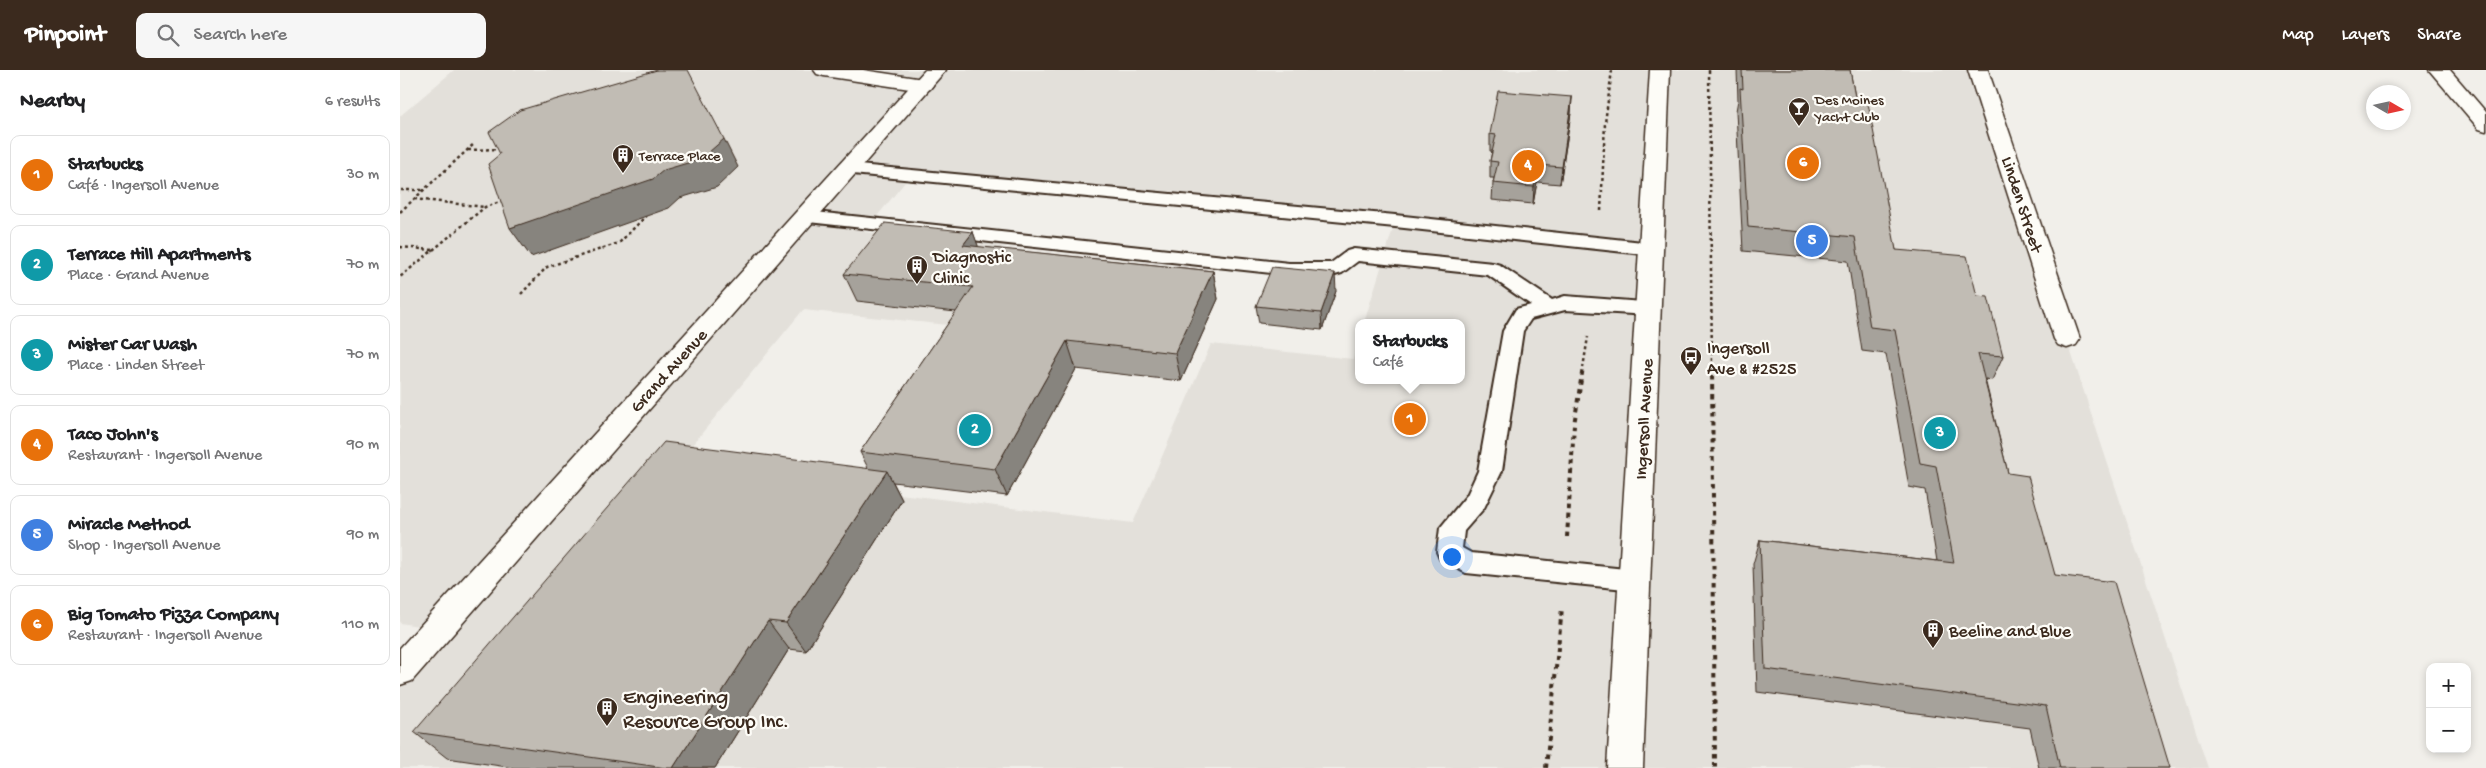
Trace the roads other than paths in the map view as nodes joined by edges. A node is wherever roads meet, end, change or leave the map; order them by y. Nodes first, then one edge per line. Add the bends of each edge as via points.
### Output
1 (824, 70) edge
2 (1660, 70) edge
3 (1978, 70) edge
4 (2439, 70) edge
5 (930, 77) edge
6 (2486, 125) edge
7 (848, 169) junction
8 (806, 217) junction
9 (1652, 249) junction
10 (1548, 307) junction
11 (1649, 308) junction
12 (2067, 339) dead end
13 (1635, 580) junction
14 (400, 671) edge
15 (1625, 768) edge

1 - 5 main road
2 - 9 main road, Ingersoll Avenue
3 - 12 main road, Linden Street
4 - 6 main road
5 - 7 main road, Grand Avenue
7 - 8 main road, Grand Avenue
7 - 9 lane
8 - 10 lane via 1289,268 1335,269 1354,255 1493,269
8 - 14 main road, Grand Avenue
9 - 11 main road, Ingersoll Avenue
10 - 11 lane via 1565,303
10 - 13 lane via 1523,314 1514,331 1490,471 1476,501 1452,528 1449,552 1466,564
11 - 13 main road, Ingersoll Avenue
13 - 15 main road, Ingersoll Avenue

